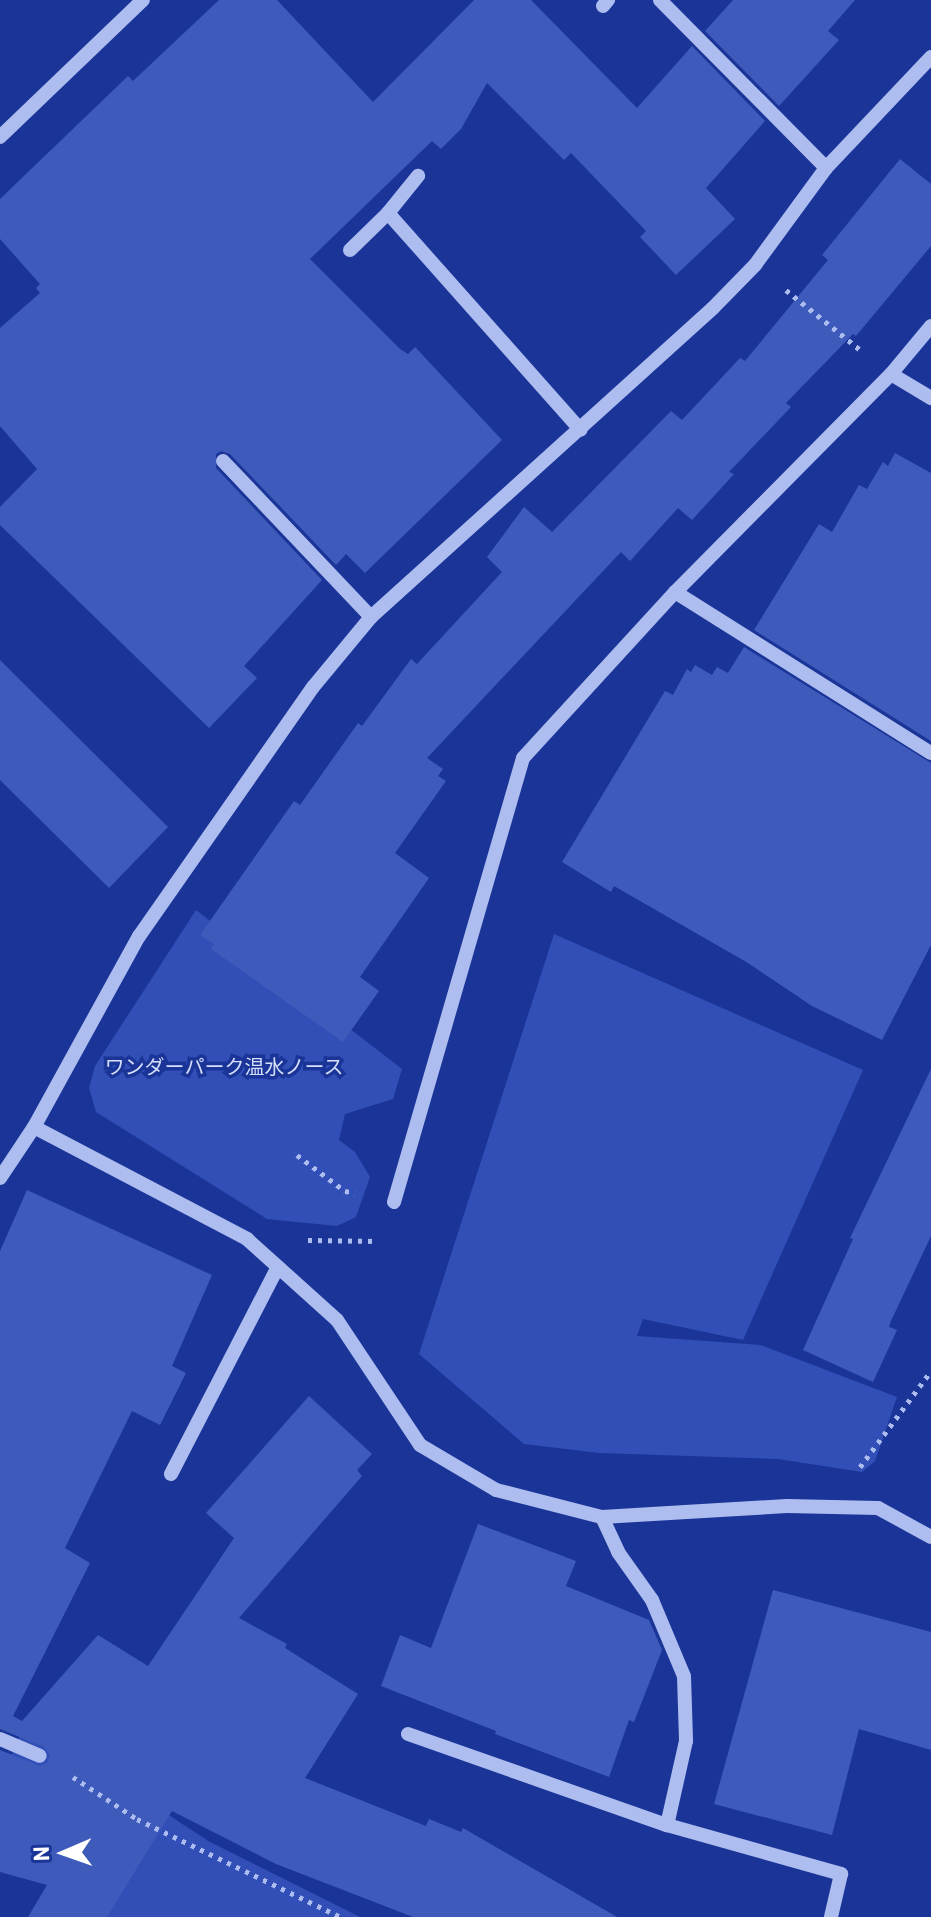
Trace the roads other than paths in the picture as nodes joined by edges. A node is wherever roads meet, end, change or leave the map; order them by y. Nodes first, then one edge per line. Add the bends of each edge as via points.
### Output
1 (143, 0) edge
2 (660, 0) edge
3 (931, 57) edge
4 (0, 137) edge
5 (826, 168) junction
6 (418, 176) dead end
7 (388, 213) junction
8 (350, 250) dead end
9 (931, 326) edge
10 (891, 374) junction
11 (931, 398) edge
12 (581, 430) junction
13 (223, 461) dead end
14 (675, 592) junction
15 (371, 617) junction
16 (931, 753) edge
17 (34, 1127) junction
18 (1, 1171) edge
19 (394, 1202) road end
20 (278, 1267) junction
21 (171, 1474) dead end
22 (602, 1517) junction
23 (931, 1537) edge
24 (408, 1734) dead end
25 (0, 1739) edge
26 (40, 1756) road end
27 (667, 1825) junction
28 (831, 1917) edge

1 - 4 street
2 - 5 street
3 - 5 street
5 - 12 street via 755,265
6 - 7 street
7 - 8 street
7 - 12 street
9 - 10 street
10 - 11 street
10 - 14 street
12 - 15 street
13 - 15 street
14 - 16 street
14 - 19 street via 523,758
15 - 17 street via 313,687 139,936
17 - 18 street
17 - 20 street via 247,1239
20 - 21 street
20 - 22 street via 337,1320 420,1445 496,1490
22 - 23 street via 787,1506 878,1508
22 - 27 street via 618,1552 652,1600 684,1676 686,1741
24 - 27 street
25 - 26 street
27 - 28 street via 841,1874

